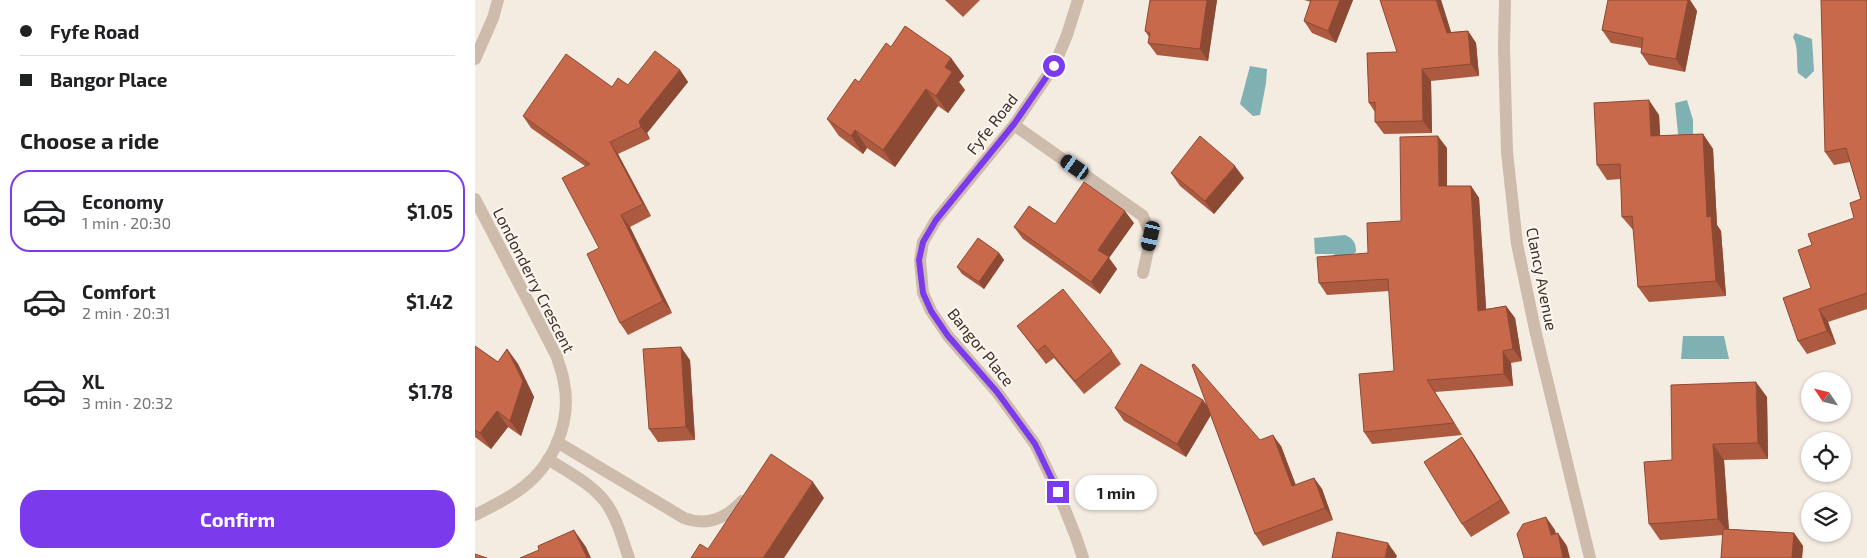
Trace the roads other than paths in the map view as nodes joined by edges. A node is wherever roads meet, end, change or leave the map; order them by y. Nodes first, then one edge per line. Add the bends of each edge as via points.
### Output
1 (497, 0) edge
2 (1078, 0) edge
3 (1505, 0) edge
4 (475, 59) edge
5 (1014, 124) junction
6 (475, 199) edge
7 (919, 260) joint
8 (1143, 273) dead end
9 (557, 442) junction
10 (549, 459) junction
11 (742, 501) edge
12 (475, 514) edge
13 (629, 558) edge
14 (1083, 558) edge
15 (1590, 558) edge

1 - 4 street via 493,18
2 - 5 street, Fyfe Road via 1054,66
3 - 15 street, Clancy Avenue via 1507,152 1517,244
5 - 7 street, Fyfe Road via 936,220 923,242
5 - 8 street via 1143,216 1151,236
6 - 9 street, Londonderry Crescent via 557,357 565,384 565,412
7 - 14 street, Bangor Place via 923,293 931,311 1035,444 1058,492
9 - 10 street, Londonderry Crescent
9 - 11 street via 693,522 721,518
10 - 12 street, Londonderry Crescent via 522,488
10 - 13 street via 603,498

